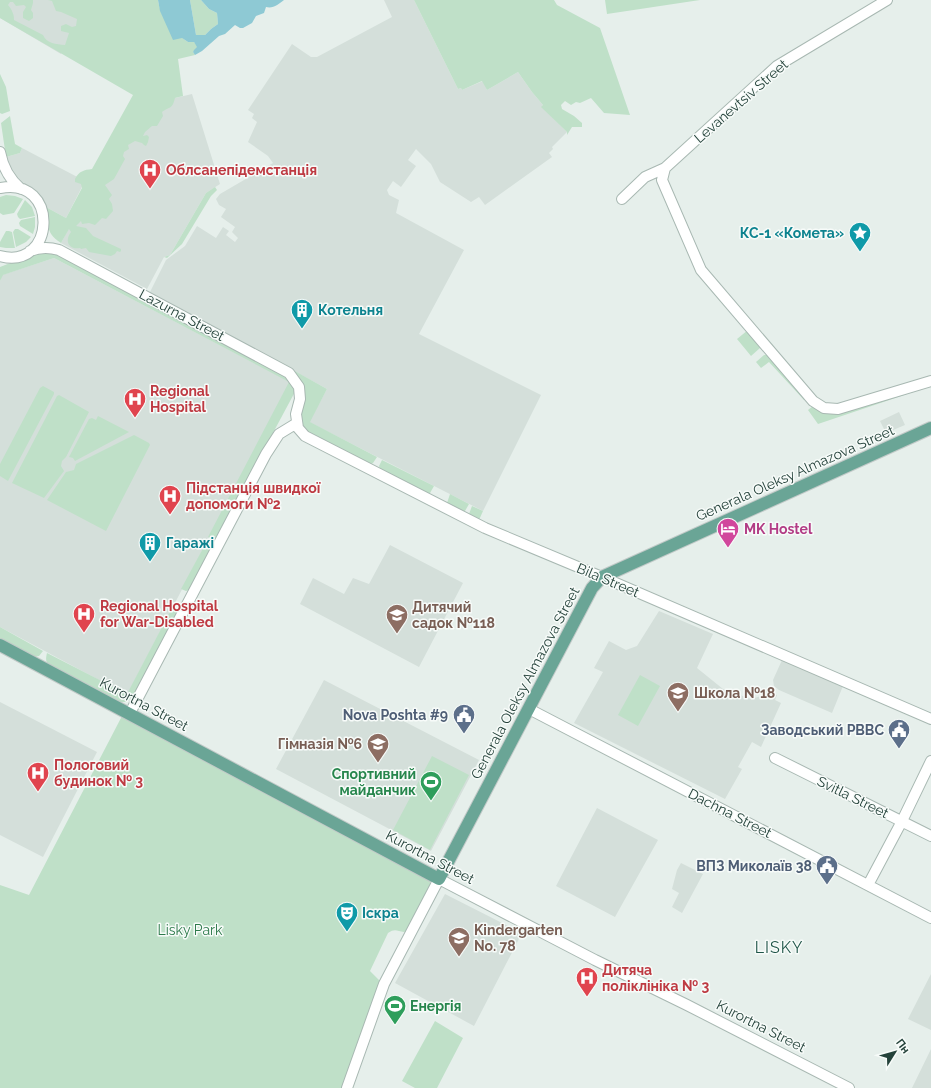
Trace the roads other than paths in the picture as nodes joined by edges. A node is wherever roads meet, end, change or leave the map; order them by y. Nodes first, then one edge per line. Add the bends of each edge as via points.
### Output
1 (887, 0) edge
2 (0, 154) edge
3 (0, 168) edge
4 (665, 168) junction
5 (0, 188) edge
6 (21, 189) junction
7 (622, 199) dead end
8 (44, 226) junction
9 (59, 250) junction
10 (30, 251) junction
11 (0, 256) edge
12 (14, 257) junction
13 (0, 264) edge
14 (931, 381) edge
15 (297, 423) junction
16 (931, 428) edge
17 (602, 577) junction
18 (0, 645) edge
19 (529, 709) junction
20 (130, 713) junction
21 (931, 719) edge
22 (776, 758) dead end
23 (931, 761) edge
24 (902, 821) junction
25 (931, 836) edge
26 (439, 879) junction
27 (868, 885) junction
28 (931, 918) edge
29 (347, 1088) edge
30 (849, 1088) edge

1 - 4 street, Levanevtsiv Street via 778,66
2 - 3 street
2 - 6 street via 9,177
4 - 7 street, Levanevtsiv Street via 645,177
4 - 14 street via 662,180 701,270 813,401 824,408 838,409
5 - 6 street
6 - 8 street via 40,205
8 - 9 street, Lazurna Street
8 - 10 street via 40,240
9 - 10 street, Lazurna Street via 48,247
9 - 15 street, Lazurna Street via 289,372 299,387
10 - 12 street, Lazurna Street
11 - 12 street
12 - 13 street, Lazurna Street
15 - 17 street, Bila Street via 305,436 485,528
15 - 20 street via 279,434 266,454
16 - 17 main road, Generala Oleksy Almazova Street
17 - 19 main road, Generala Oleksy Almazova Street via 592,588
17 - 21 street, Bila Street
18 - 20 main road, Kurortna Street
19 - 26 main road, Generala Oleksy Almazova Street
19 - 27 street, Dachna Street
20 - 26 main road, Kurortna Street
22 - 24 street, Svitla Street
23 - 24 street
24 - 25 street, Svitla Street
24 - 27 street
26 - 29 street, Generala Oleksy Almazova Street via 384,984
26 - 30 street, Kurortna Street
27 - 28 street, Dachna Street

